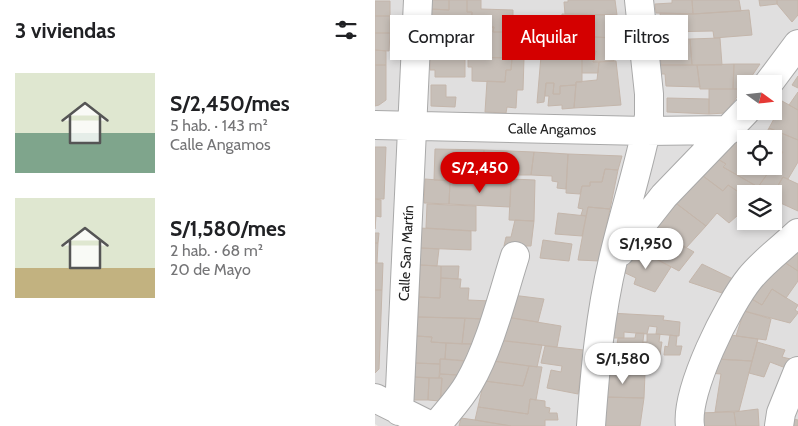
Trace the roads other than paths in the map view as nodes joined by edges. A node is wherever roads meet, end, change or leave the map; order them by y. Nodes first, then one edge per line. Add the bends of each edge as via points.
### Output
1 (418, 0) edge
2 (639, 0) edge
3 (798, 44) edge
4 (775, 75) edge
5 (738, 120) edge
6 (375, 125) edge
7 (413, 126) junction
8 (646, 131) junction
9 (798, 233) edge
10 (515, 256) dead end
11 (613, 261) junction
12 (798, 372) edge
13 (375, 398) edge
14 (399, 411) junction
15 (780, 420) edge
16 (431, 426) edge
17 (436, 426) edge
18 (591, 426) edge
19 (690, 426) edge

1 - 7 street, Calle San Martín
2 - 8 street via 649,94
3 - 4 street
5 - 8 street, Calle Angamos
5 - 11 street via 664,196
6 - 7 street, Calle Angamos
7 - 8 street, Calle Angamos
7 - 14 street, Calle San Martín
8 - 11 street
9 - 19 street via 751,276 734,302 703,364 691,408
10 - 17 street via 474,374
11 - 18 street via 596,357
12 - 15 street
13 - 14 street
14 - 16 street

